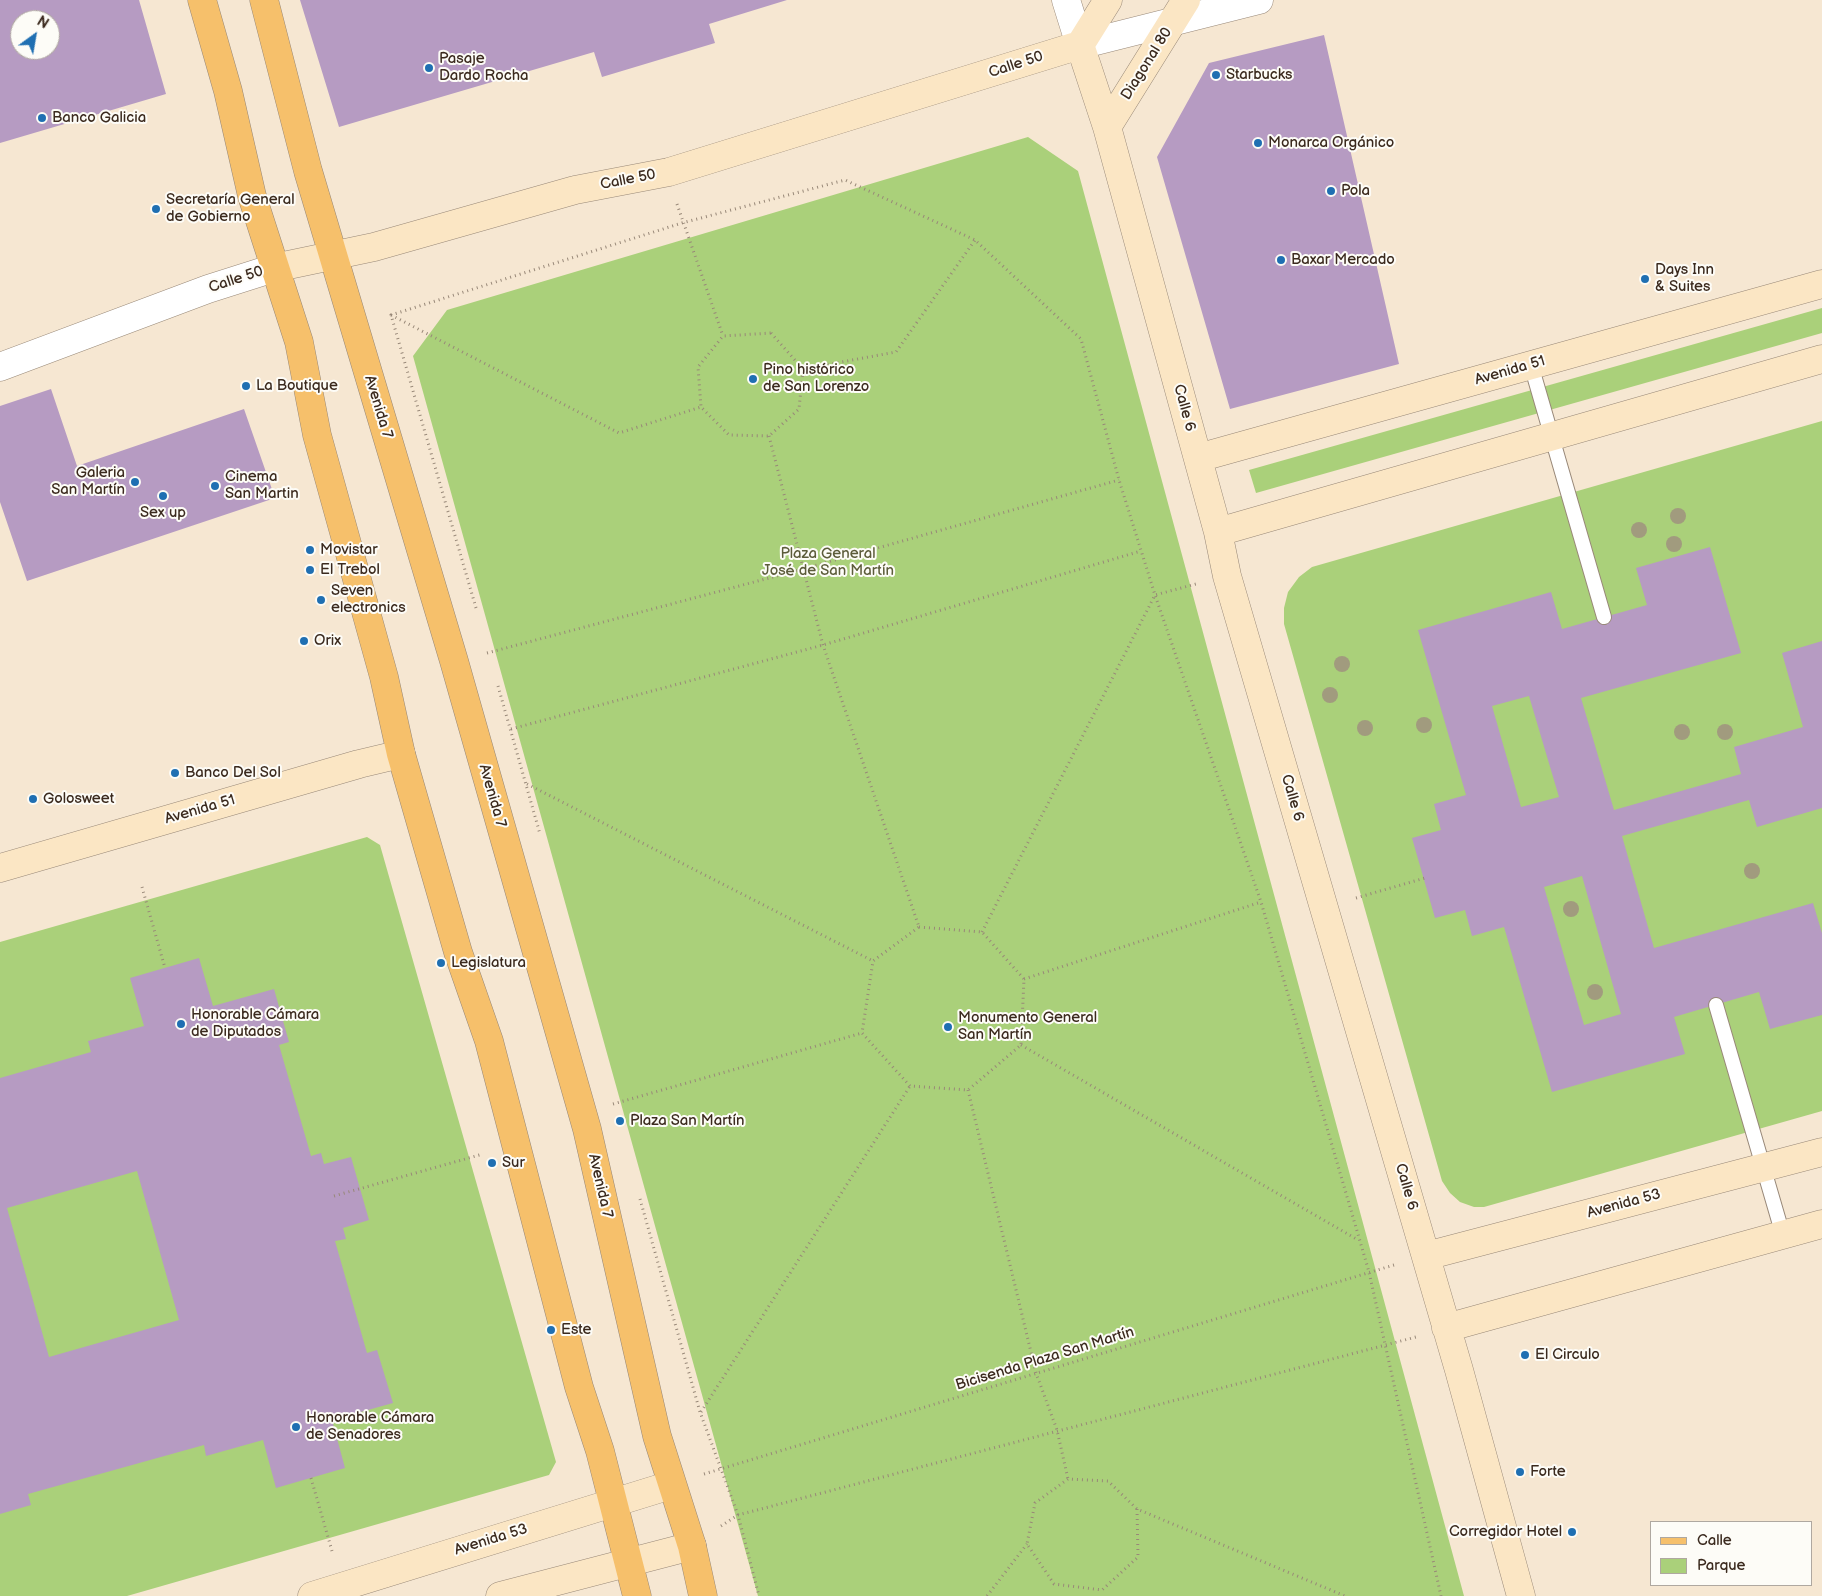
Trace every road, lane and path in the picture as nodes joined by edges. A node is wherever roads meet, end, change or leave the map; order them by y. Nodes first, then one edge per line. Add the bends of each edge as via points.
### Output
1 (202, 0) edge
2 (264, 0) edge
3 (1066, 0) edge
4 (1108, 0) edge
5 (1259, 0) edge
6 (1179, 11) edge
7 (1080, 44) junction
8 (1107, 127) junction
9 (669, 172) junction
10 (682, 223) junction
11 (976, 240) junction
12 (334, 257) junction
13 (274, 268) junction
14 (1822, 284) edge
15 (391, 315) junction
16 (723, 336) junction
17 (1822, 359) edge
18 (1531, 365) junction
19 (0, 367) edge
20 (803, 369) junction
21 (701, 407) junction
22 (769, 436) junction
23 (1552, 436) junction
24 (1198, 458) junction
25 (1119, 480) junction
26 (1218, 532) junction
27 (1141, 551) junction
28 (803, 569) junction
29 (1227, 576) junction
30 (1155, 595) junction
31 (478, 615) dead end
32 (1604, 617) dead end
33 (486, 644) dead end
34 (823, 645) junction
35 (489, 653) junction
36 (454, 661) junction
37 (491, 662) dead end
38 (497, 682) dead end
39 (511, 729) junction
40 (401, 754) junction
41 (527, 784) junction
42 (492, 793) junction
43 (542, 840) dead end
44 (0, 868) edge
45 (1425, 878) dead end
46 (142, 887) dead end
47 (1351, 900) dead end
48 (1261, 902) junction
49 (919, 927) junction
50 (982, 932) junction
51 (873, 961) junction
52 (165, 968) dead end
53 (1024, 979) junction
54 (1716, 1005) dead end
55 (862, 1033) junction
56 (1021, 1045) junction
57 (910, 1086) junction
58 (968, 1090) junction
59 (610, 1094) dead end
60 (613, 1104) junction
61 (615, 1113) dead end
62 (1822, 1152) edge
63 (483, 1154) dead end
64 (1763, 1167) junction
65 (334, 1196) dead end
66 (639, 1197) dead end
67 (1822, 1224) edge
68 (1783, 1234) junction
69 (1359, 1240) junction
70 (1426, 1256) junction
71 (1370, 1272) junction
72 (1446, 1328) junction
73 (1387, 1346) junction
74 (1036, 1373) junction
75 (700, 1412) junction
76 (1056, 1430) junction
77 (720, 1468) junction
78 (311, 1478) dead end
79 (1068, 1479) junction
80 (671, 1485) junction
81 (613, 1504) junction
82 (1137, 1509) junction
83 (738, 1515) junction
84 (1027, 1544) junction
85 (692, 1546) junction
86 (332, 1552) dead end
87 (628, 1564) junction
88 (312, 1596) edge
89 (500, 1596) edge
90 (637, 1596) edge
91 (703, 1596) edge
92 (759, 1596) edge
93 (987, 1596) edge
94 (1345, 1596) edge
95 (1441, 1596) edge
96 (1522, 1596) edge

1 - 13 main road via 228,91 252,196
2 - 12 main road, Avenida 7
3 - 7 street, Calle 6
4 - 7 street
5 - 6 street, Calle 50
6 - 7 street, Calle 50
6 - 8 street, Diagonal 80
7 - 8 street, Calle 6
7 - 9 street, Calle 50
8 - 24 street, Calle 6
9 - 10 path
9 - 12 street, Calle 50 via 575,190
10 - 11 path via 845,180
10 - 15 path
10 - 16 path
11 - 20 path via 896,352
11 - 25 path via 1081,338
12 - 13 street, Calle 50
12 - 36 main road, Avenida 7
13 - 19 street, Calle 50 via 208,289
13 - 40 main road via 299,342 318,435 384,676
14 - 18 street, Avenida 51
15 - 21 path via 619,433
15 - 31 path
16 - 20 path via 771,333
16 - 21 path via 698,367
17 - 23 street
18 - 23 lane
18 - 24 street, Avenida 51
20 - 22 path via 799,409
21 - 22 path via 729,435
22 - 28 path
23 - 26 street
23 - 32 lane
24 - 26 street, Calle 6
25 - 27 path
25 - 28 path
26 - 29 street, Calle 6
27 - 30 path
27 - 34 path
28 - 34 path
28 - 35 path
29 - 30 path
29 - 70 street, Calle 6
30 - 48 path
30 - 50 path
33 - 35 path
34 - 39 path
34 - 49 path
35 - 36 path
35 - 37 path
36 - 42 main road, Avenida 7
38 - 39 path
39 - 41 path
40 - 44 street, Avenida 51
40 - 81 main road via 458,952 489,1041
41 - 42 path
41 - 43 path
41 - 51 path
42 - 80 main road, Avenida 7 via 587,1129
45 - 47 path
46 - 52 path
48 - 53 path
48 - 69 path
49 - 50 path
49 - 51 path
50 - 53 path
51 - 55 path
53 - 56 path
54 - 64 lane
55 - 57 path
55 - 60 path
56 - 58 path
56 - 69 path
57 - 58 path
57 - 75 path
58 - 74 path
59 - 60 path
60 - 61 path
62 - 64 street, Avenida 53
63 - 65 path
64 - 68 lane
64 - 70 street, Avenida 53
66 - 75 path
67 - 68 street
68 - 72 street
69 - 71 path
70 - 71 path, Bicisenda Plaza San Martín
70 - 72 street, Calle 6
71 - 73 path
71 - 74 path, Bicisenda Plaza San Martín
72 - 73 path
72 - 96 street, Calle 6
73 - 76 path
73 - 95 path
74 - 76 path
74 - 77 path, Bicisenda Plaza San Martín
75 - 77 path
76 - 79 path
76 - 83 path
77 - 80 path, Bicisenda Plaza San Martín
77 - 83 path
78 - 86 path
79 - 82 path via 1108,1481
79 - 84 path via 1035,1503
80 - 81 street, Avenida 53
80 - 85 main road, Avenida 7
81 - 87 main road
81 - 88 street, Avenida 53
82 - 84 path via 1138,1557 1102,1590 1054,1584
82 - 94 path
83 - 85 path
83 - 92 path
84 - 93 path
85 - 87 street
85 - 91 main road, Avenida 7
87 - 89 street
87 - 90 main road

